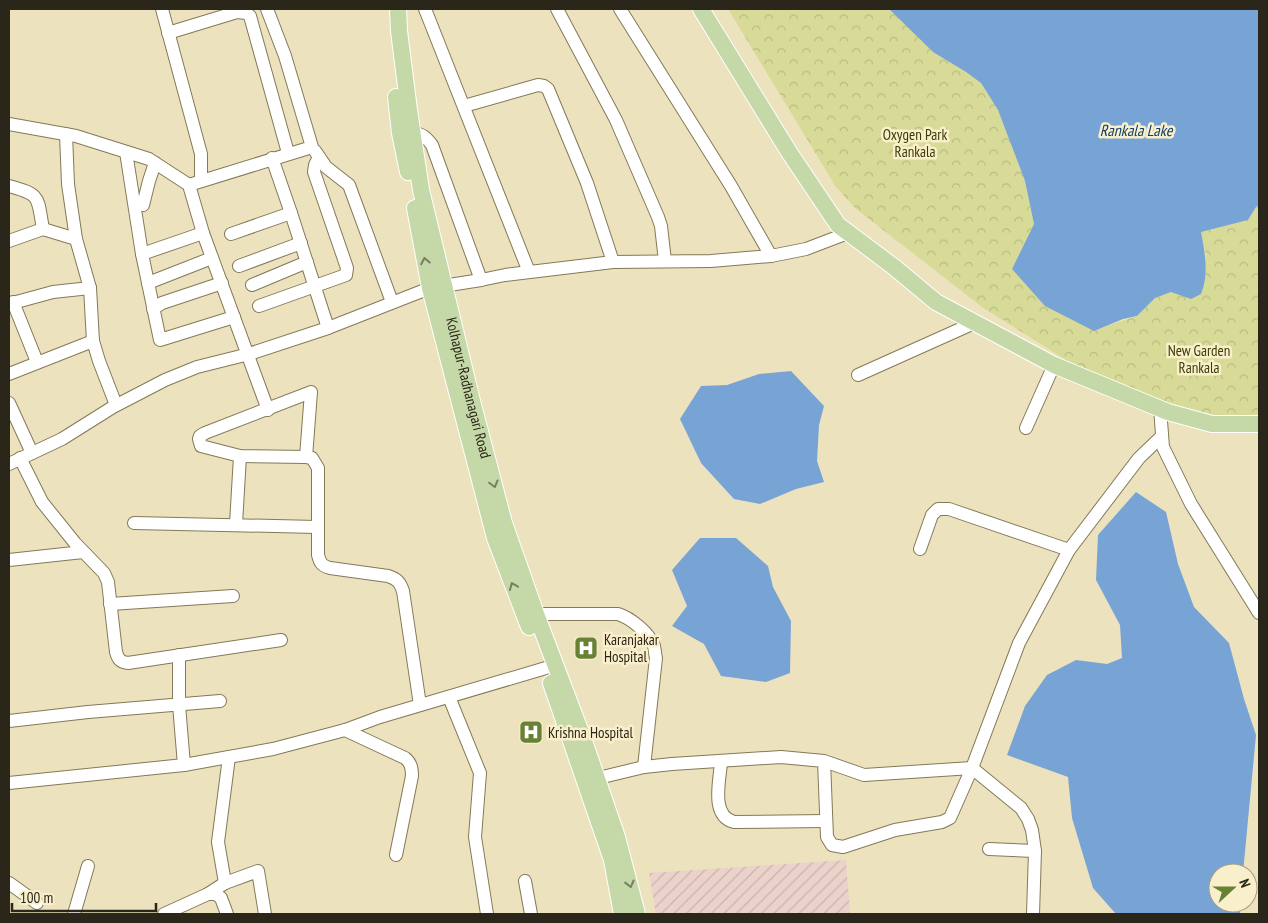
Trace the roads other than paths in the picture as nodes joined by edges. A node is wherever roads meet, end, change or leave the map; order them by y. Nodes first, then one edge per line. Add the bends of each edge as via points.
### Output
1 (162, 9) edge
2 (267, 9) edge
3 (387, 9) edge
4 (398, 9) edge
5 (425, 9) edge
6 (557, 9) edge
7 (620, 9) edge
8 (700, 9) edge
9 (168, 33) junction
10 (464, 106) junction
11 (9, 124) edge
12 (412, 132) junction
13 (66, 134) junction
14 (126, 152) junction
15 (316, 152) junction
16 (288, 153) junction
17 (272, 158) junction
18 (155, 163) junction
19 (195, 183) junction
20 (9, 186) edge
21 (143, 205) dead end
22 (291, 213) junction
23 (44, 229) junction
24 (204, 233) junction
25 (848, 233) junction
26 (231, 234) dead end
27 (76, 238) junction
28 (9, 241) edge
29 (300, 243) junction
30 (142, 254) junction
31 (771, 256) junction
32 (212, 258) junction
33 (666, 260) junction
34 (307, 262) junction
35 (613, 262) junction
36 (239, 266) dead end
37 (529, 272) junction
38 (481, 280) junction
39 (222, 283) junction
40 (252, 285) dead end
41 (315, 286) junction
42 (437, 286) junction
43 (90, 288) junction
44 (150, 289) junction
45 (392, 302) junction
46 (11, 303) edge
47 (158, 306) junction
48 (259, 306) dead end
49 (234, 317) junction
50 (974, 323) junction
51 (328, 328) junction
52 (94, 341) junction
53 (248, 354) junction
54 (37, 362) junction
55 (1054, 365) junction
56 (9, 374) edge
57 (858, 375) dead end
58 (9, 403) edge
59 (116, 405) junction
60 (1160, 408) junction
61 (268, 410) junction
62 (1259, 424) edge
63 (1026, 428) dead end
64 (1162, 436) junction
65 (240, 456) junction
66 (306, 457) junction
67 (20, 458) edge
68 (134, 523) dead end
69 (236, 524) junction
70 (317, 527) junction
71 (920, 549) dead end
72 (1069, 550) junction
73 (83, 552) junction
74 (9, 560) edge
75 (233, 596) dead end
76 (110, 604) junction
77 (1259, 613) edge
78 (536, 614) junction
79 (281, 640) dead end
80 (179, 655) junction
81 (551, 667) junction
82 (449, 697) junction
83 (220, 701) dead end
84 (179, 705) junction
85 (420, 706) junction
86 (9, 721) edge
87 (345, 730) junction
88 (229, 757) junction
89 (824, 761) junction
90 (721, 762) junction
91 (184, 765) junction
92 (644, 767) junction
93 (972, 768) junction
94 (591, 780) junction
95 (9, 783) edge
96 (826, 821) junction
97 (989, 849) dead end
98 (1035, 851) junction
99 (396, 855) dead end
100 (88, 866) dead end
101 (525, 881) dead end
102 (9, 883) edge
103 (225, 883) junction
104 (208, 894) junction
105 (37, 903) dead end
106 (74, 914) edge
107 (164, 914) edge
108 (227, 914) edge
109 (265, 914) edge
110 (486, 914) edge
111 (531, 914) edge
112 (622, 914) edge
113 (637, 914) edge
114 (1032, 914) edge

1 - 9 street
2 - 15 street
42 -> 3 main road via 400,133
4 - 12 main road, Kolhapur-Radhanagari Road
5 - 10 street
6 - 33 street via 616,120 658,217
7 - 31 street
8 - 25 main road via 830,215
9 - 16 street via 237,12 246,13 252,21
9 - 19 street via 201,154
10 - 35 street via 538,85 548,89 587,184
10 - 37 street
11 - 13 street
12 - 38 street via 421,134 432,145
12 - 42 main road, Kolhapur-Radhanagari Road
13 - 14 street
13 - 27 street via 68,184
14 - 18 street
14 - 30 street
15 - 16 street
15 - 41 street via 314,172 347,272 343,277
15 - 45 street via 326,167 349,186
16 - 17 street
17 - 19 street
17 - 22 street
18 - 19 street
18 - 21 street
19 - 24 street
20 - 23 street via 34,195
22 - 26 street
22 - 29 street
23 - 27 street
23 - 28 street
24 - 30 street
24 - 32 street
25 - 31 street via 806,249
25 - 50 main road via 936,302
27 - 43 street
29 - 34 street
29 - 36 street
30 - 44 street
31 - 33 street via 711,261
32 - 39 street
32 - 44 street
33 - 35 street
34 - 40 street
34 - 41 street
35 - 37 street
37 - 38 street
38 - 42 street
39 - 47 street
39 - 49 street
41 - 48 street
41 - 51 street
42 - 45 street
42 -> 78 main road, Kolhapur-Radhanagari Road via 504,523
81 -> 42 main road via 495,538
43 - 46 street via 53,292
43 - 52 street
44 - 47 street
45 - 51 street
46 - 54 street
47 - 49 street via 160,340
49 - 53 street
50 - 55 main road
50 - 57 street
51 - 53 street
52 - 54 street
52 - 59 street
53 - 59 street via 193,368
53 - 61 street
54 - 56 street
55 - 60 main road
55 - 63 street
58 - 67 street
59 - 67 street via 62,439
60 - 62 main road via 1212,424
60 - 64 street
61 - 65 street via 200,436 201,446
61 - 66 street via 311,392
64 - 72 street via 1139,458
64 - 77 street via 1163,447 1191,504
65 - 66 street
65 - 69 street
66 - 70 street via 312,458 318,468
67 - 73 street via 42,502
68 - 69 street
69 - 70 street
70 - 85 street via 319,562 323,567 388,576 400,583
71 - 72 street via 932,515 938,509 949,509
72 - 93 street via 1019,644
73 - 74 street
73 - 76 street via 104,573
75 - 76 street
76 - 80 street via 117,658 122,662
78 - 81 main road, Kolhapur-Radhanagari Road
78 - 92 street via 618,614 637,624 654,646 656,658
79 - 80 street
80 - 84 street
81 - 82 street
81 - 94 main road
81 - 94 main road, Kolhapur-Radhanagari Road via 589,754
82 - 85 street
82 - 110 street via 480,773 475,837
83 - 84 street
84 - 86 street
84 - 91 street
85 - 87 street
87 - 88 street
87 - 99 street via 410,762 412,776
88 - 91 street
88 - 103 street via 218,842
89 - 90 street via 781,757
89 - 93 street via 864,775
89 - 96 street
90 - 92 street
90 - 96 street via 719,805 727,820
91 - 95 street
92 - 94 street
93 - 96 street via 950,818 942,822 906,827 843,847 832,845 827,837
93 - 98 street via 1021,808 1032,830
94 - 112 main road
94 -> 113 main road via 617,837
97 - 98 street
98 - 114 street
100 - 106 street
101 - 111 street
102 - 105 street
103 - 104 street
103 - 109 street via 258,871
104 - 107 street
104 - 108 street via 222,898

